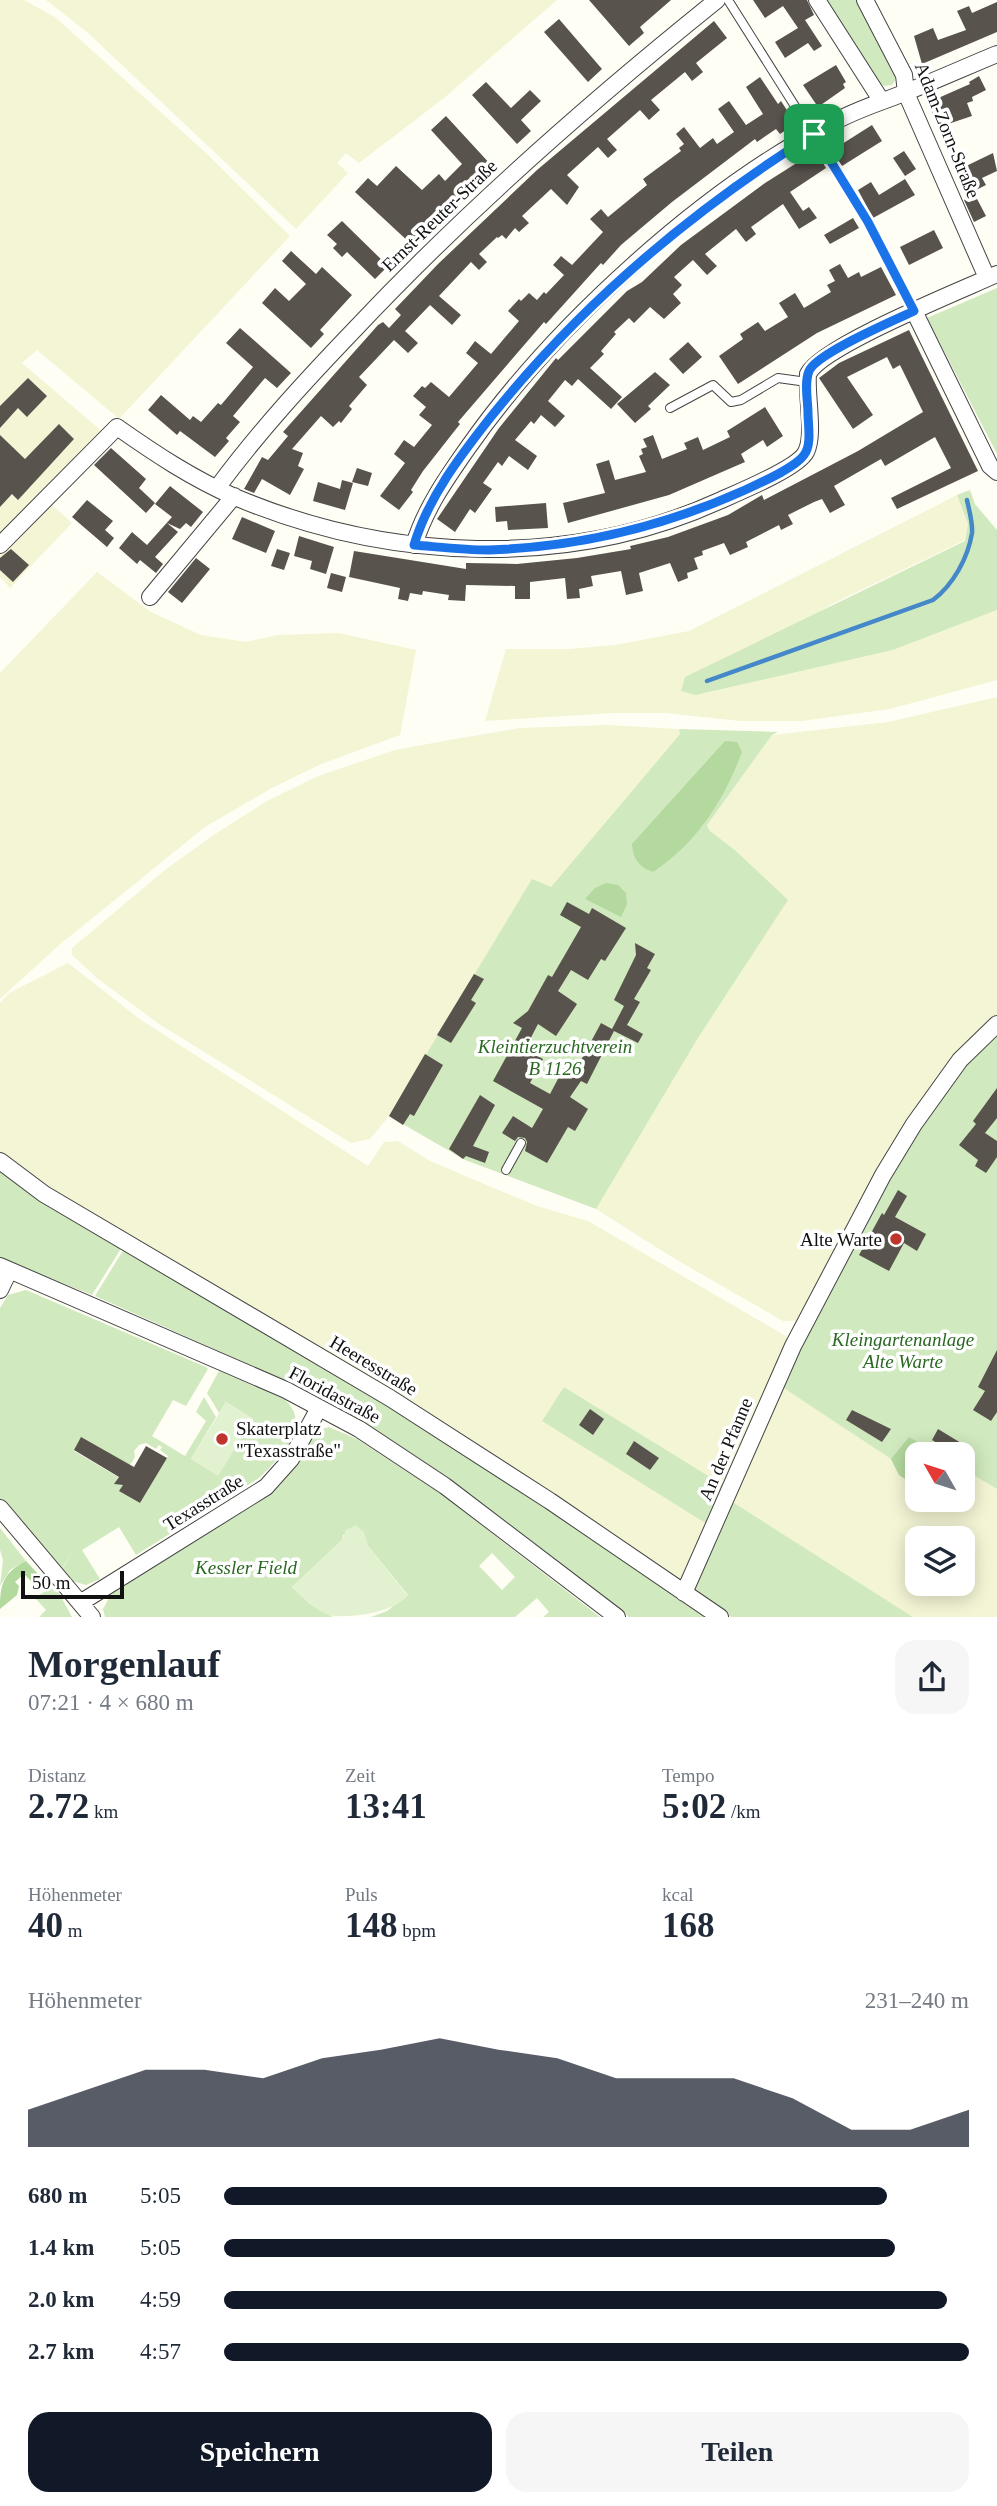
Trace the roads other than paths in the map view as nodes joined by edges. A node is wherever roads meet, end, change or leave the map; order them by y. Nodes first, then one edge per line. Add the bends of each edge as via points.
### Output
1 (718, 0) edge
2 (728, 0) edge
3 (817, 0) edge
4 (865, 0) edge
5 (997, 54) edge
6 (906, 93) junction
7 (881, 100) junction
8 (814, 134) junction
9 (992, 276) edge
10 (914, 311) junction
11 (807, 382) junction
12 (670, 408) dead end
13 (997, 472) edge
14 (217, 488) junction
15 (233, 496) junction
16 (0, 545) edge
17 (414, 545) junction
18 (150, 597) dead end
19 (997, 1024) edge
20 (521, 1143) dead end
21 (0, 1161) edge
22 (506, 1170) dead end
23 (4, 1269) edge
24 (0, 1290) edge
25 (319, 1408) junction
26 (0, 1508) edge
27 (684, 1593) junction
28 (80, 1603) junction
29 (92, 1617) edge
30 (617, 1617) edge
31 (720, 1617) edge

1 - 14 street, Ernst-Reuter-Straße via 567,124 434,248 286,403
2 - 8 lane
3 - 7 street
4 - 6 street, Adam-Zorn-Straße via 904,75
5 - 6 street
6 - 7 street
6 - 9 street, Adam-Zorn-Straße
7 - 8 street
8 - 10 lane via 868,222
8 - 17 street via 695,215 575,321 479,432 444,481
9 - 10 street
10 - 11 street via 820,360 811,368
10 - 13 street
11 - 12 lane via 778,378 731,402 713,385
11 - 17 street via 808,444 804,456 712,505 608,537 551,546 486,550
14 - 15 street
14 - 16 street via 161,458 117,427
15 - 17 street via 333,530
15 - 18 street
19 - 27 street, An der Pfanne via 960,1060 914,1124 841,1256 805,1322
20 - 22 lane
21 - 27 street, Heeresstraße via 44,1194 461,1443
23 - 24 street
23 - 25 street, Floridastraße
25 - 28 street, Texasstraße via 291,1459 266,1487
25 - 30 street, Floridastraße via 427,1473
26 - 28 street
27 - 31 street, Heeresstraße
28 - 29 street

